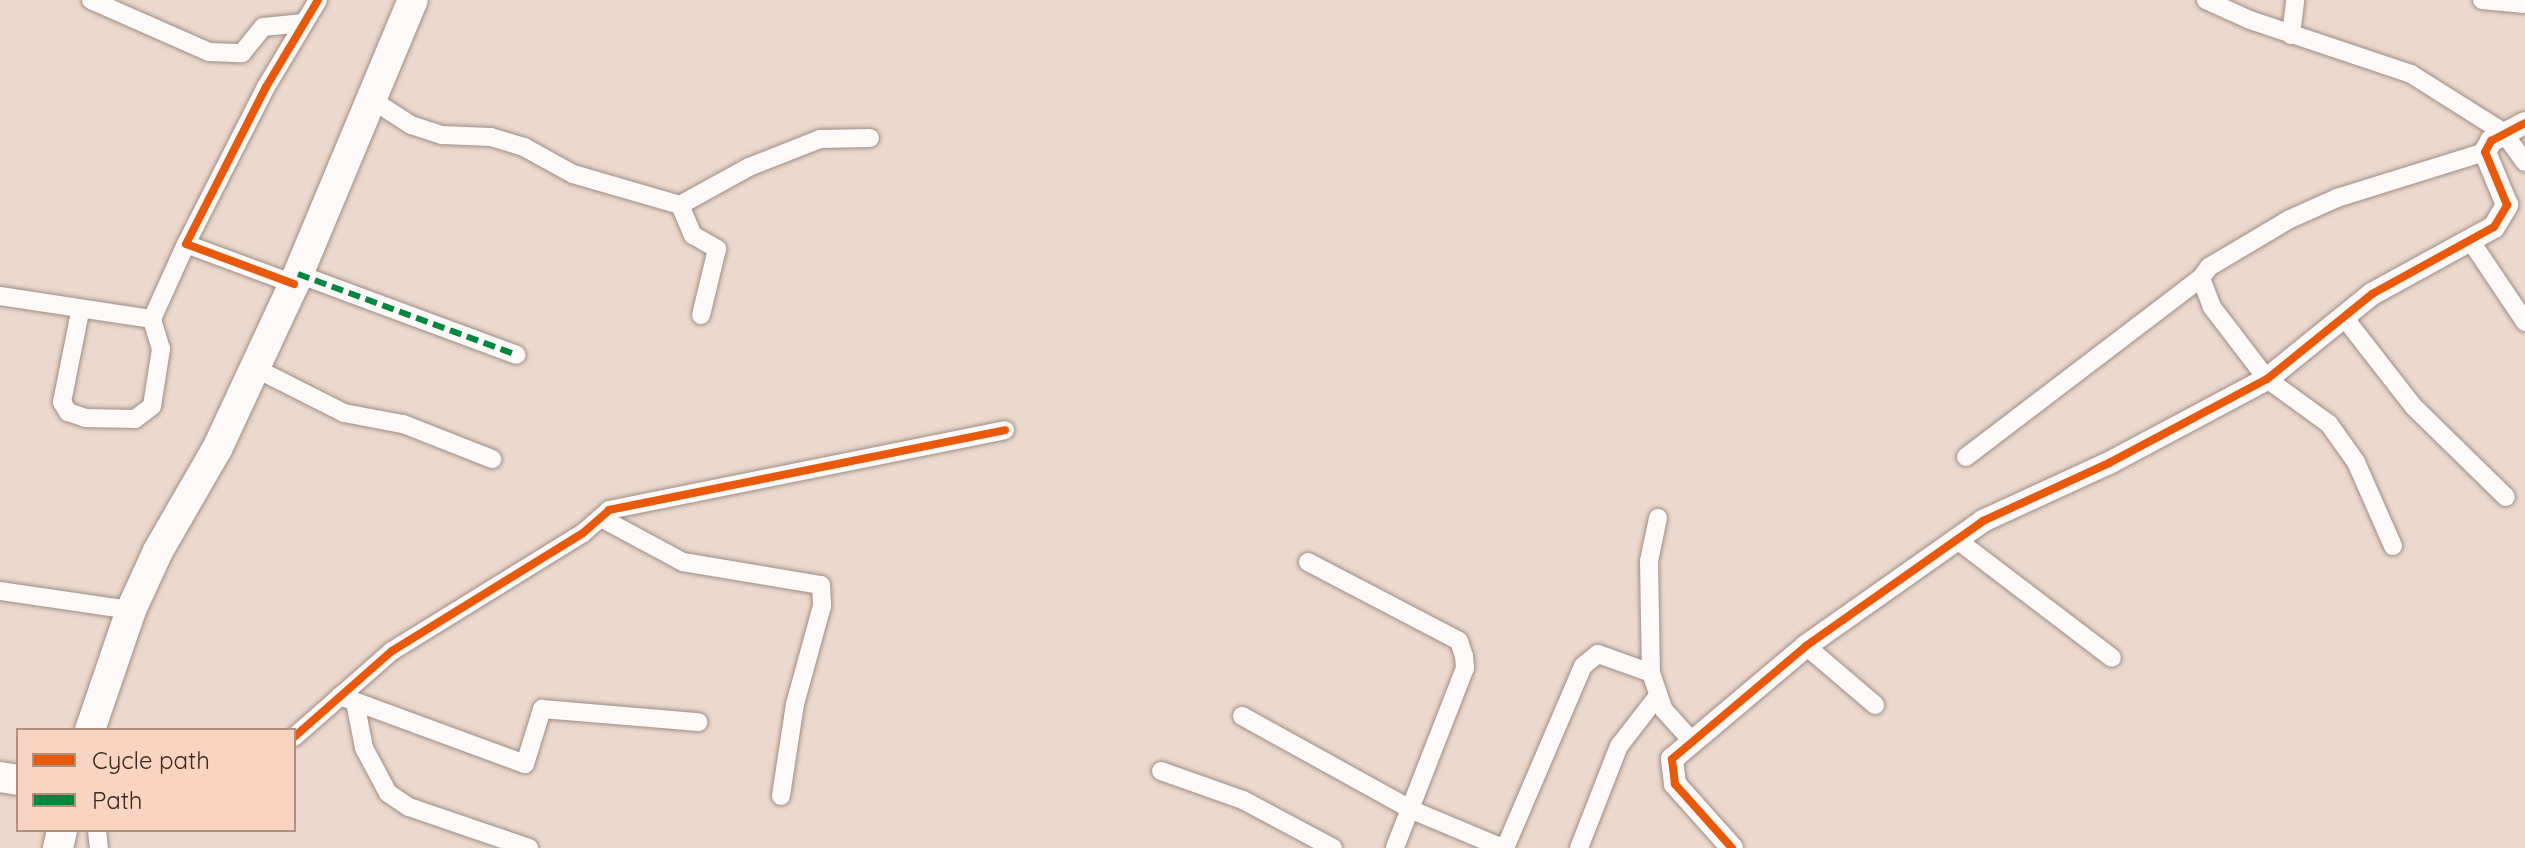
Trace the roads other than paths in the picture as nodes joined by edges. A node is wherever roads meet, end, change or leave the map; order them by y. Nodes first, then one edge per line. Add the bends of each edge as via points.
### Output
1 (91, 0) edge
2 (318, 0) edge
3 (413, 0) edge
4 (2206, 0) edge
5 (2295, 0) edge
6 (2482, 0) edge
7 (2525, 4) edge
8 (128, 8) edge
9 (304, 23) junction
10 (2291, 35) junction
11 (374, 101) junction
12 (2525, 123) edge
13 (2503, 132) junction
14 (870, 138) dead end
15 (2485, 152) junction
16 (2525, 162) edge
17 (680, 205) junction
18 (2470, 240) junction
19 (186, 244) junction
20 (2201, 278) junction
21 (296, 279) junction
22 (0, 296) edge
23 (80, 312) junction
24 (701, 315) dead end
25 (2343, 316) junction
26 (152, 319) junction
27 (2525, 322) edge
28 (517, 355) dead end
29 (253, 367) junction
30 (2267, 379) junction
31 (1005, 430) dead end
32 (1966, 457) dead end
33 (492, 459) dead end
34 (2506, 497) dead end
35 (1658, 518) dead end
36 (603, 519) junction
37 (1956, 539) junction
38 (2393, 546) dead end
39 (1308, 562) dead end
40 (0, 591) edge
41 (131, 610) junction
42 (1806, 646) junction
43 (2112, 658) dead end
44 (1651, 673) junction
45 (1657, 697) junction
46 (348, 699) junction
47 (1875, 705) dead end
48 (1242, 716) dead end
49 (698, 722) dead end
50 (91, 728) edge
51 (296, 736) edge
52 (1692, 741) junction
53 (1161, 771) dead end
54 (781, 796) dead end
55 (1412, 810) junction
56 (529, 848) edge
57 (1333, 848) edge
58 (1395, 848) edge
59 (1504, 848) edge
60 (1579, 848) edge
61 (1732, 848) edge

1 - 8 street
2 - 9 street
3 - 11 main road
4 - 10 street
5 - 10 street
6 - 7 street
8 - 9 street via 209,52 231,54 251,46 263,27
9 - 19 street
10 - 13 street via 2411,74
11 - 17 street via 411,125 442,135 491,137 524,147 573,174
11 - 21 main road
12 - 13 street
13 - 15 street
13 - 16 street
14 - 17 street via 820,139 749,167
15 - 18 street via 2507,205 2505,216
15 - 20 street via 2337,198 2290,219 2209,267
17 - 24 street via 693,235 717,249
18 - 25 street
18 - 27 street
19 - 21 street
19 - 26 street
20 - 30 street via 2212,307
20 - 32 street
21 - 28 street
21 - 29 main road
22 - 23 street
23 - 26 street
23 - 26 street via 62,402 68,412 85,418 135,419 152,406 161,349
25 - 30 street
25 - 34 street via 2413,406
29 - 33 street via 344,413 403,424
29 - 41 main road via 217,449
30 - 37 street
30 - 38 street via 2329,424 2356,462
31 - 36 street via 657,497 609,510
35 - 44 street via 1649,561
36 - 46 street via 392,651
36 - 54 street via 683,562 821,585 822,606 795,704
37 - 42 street
37 - 43 street
39 - 55 street via 1459,641 1465,668
40 - 41 street
41 - 50 main road
42 - 47 street
42 - 52 street
44 - 45 street
44 - 59 street via 1598,654 1583,666
45 - 52 street
45 - 60 street via 1619,746
46 - 49 street via 525,764 542,709
46 - 51 street
46 - 56 street via 364,748 388,793 409,807
48 - 55 street
52 - 61 street via 1672,759 1671,776
53 - 57 street via 1224,792
55 - 58 street
55 - 59 street

